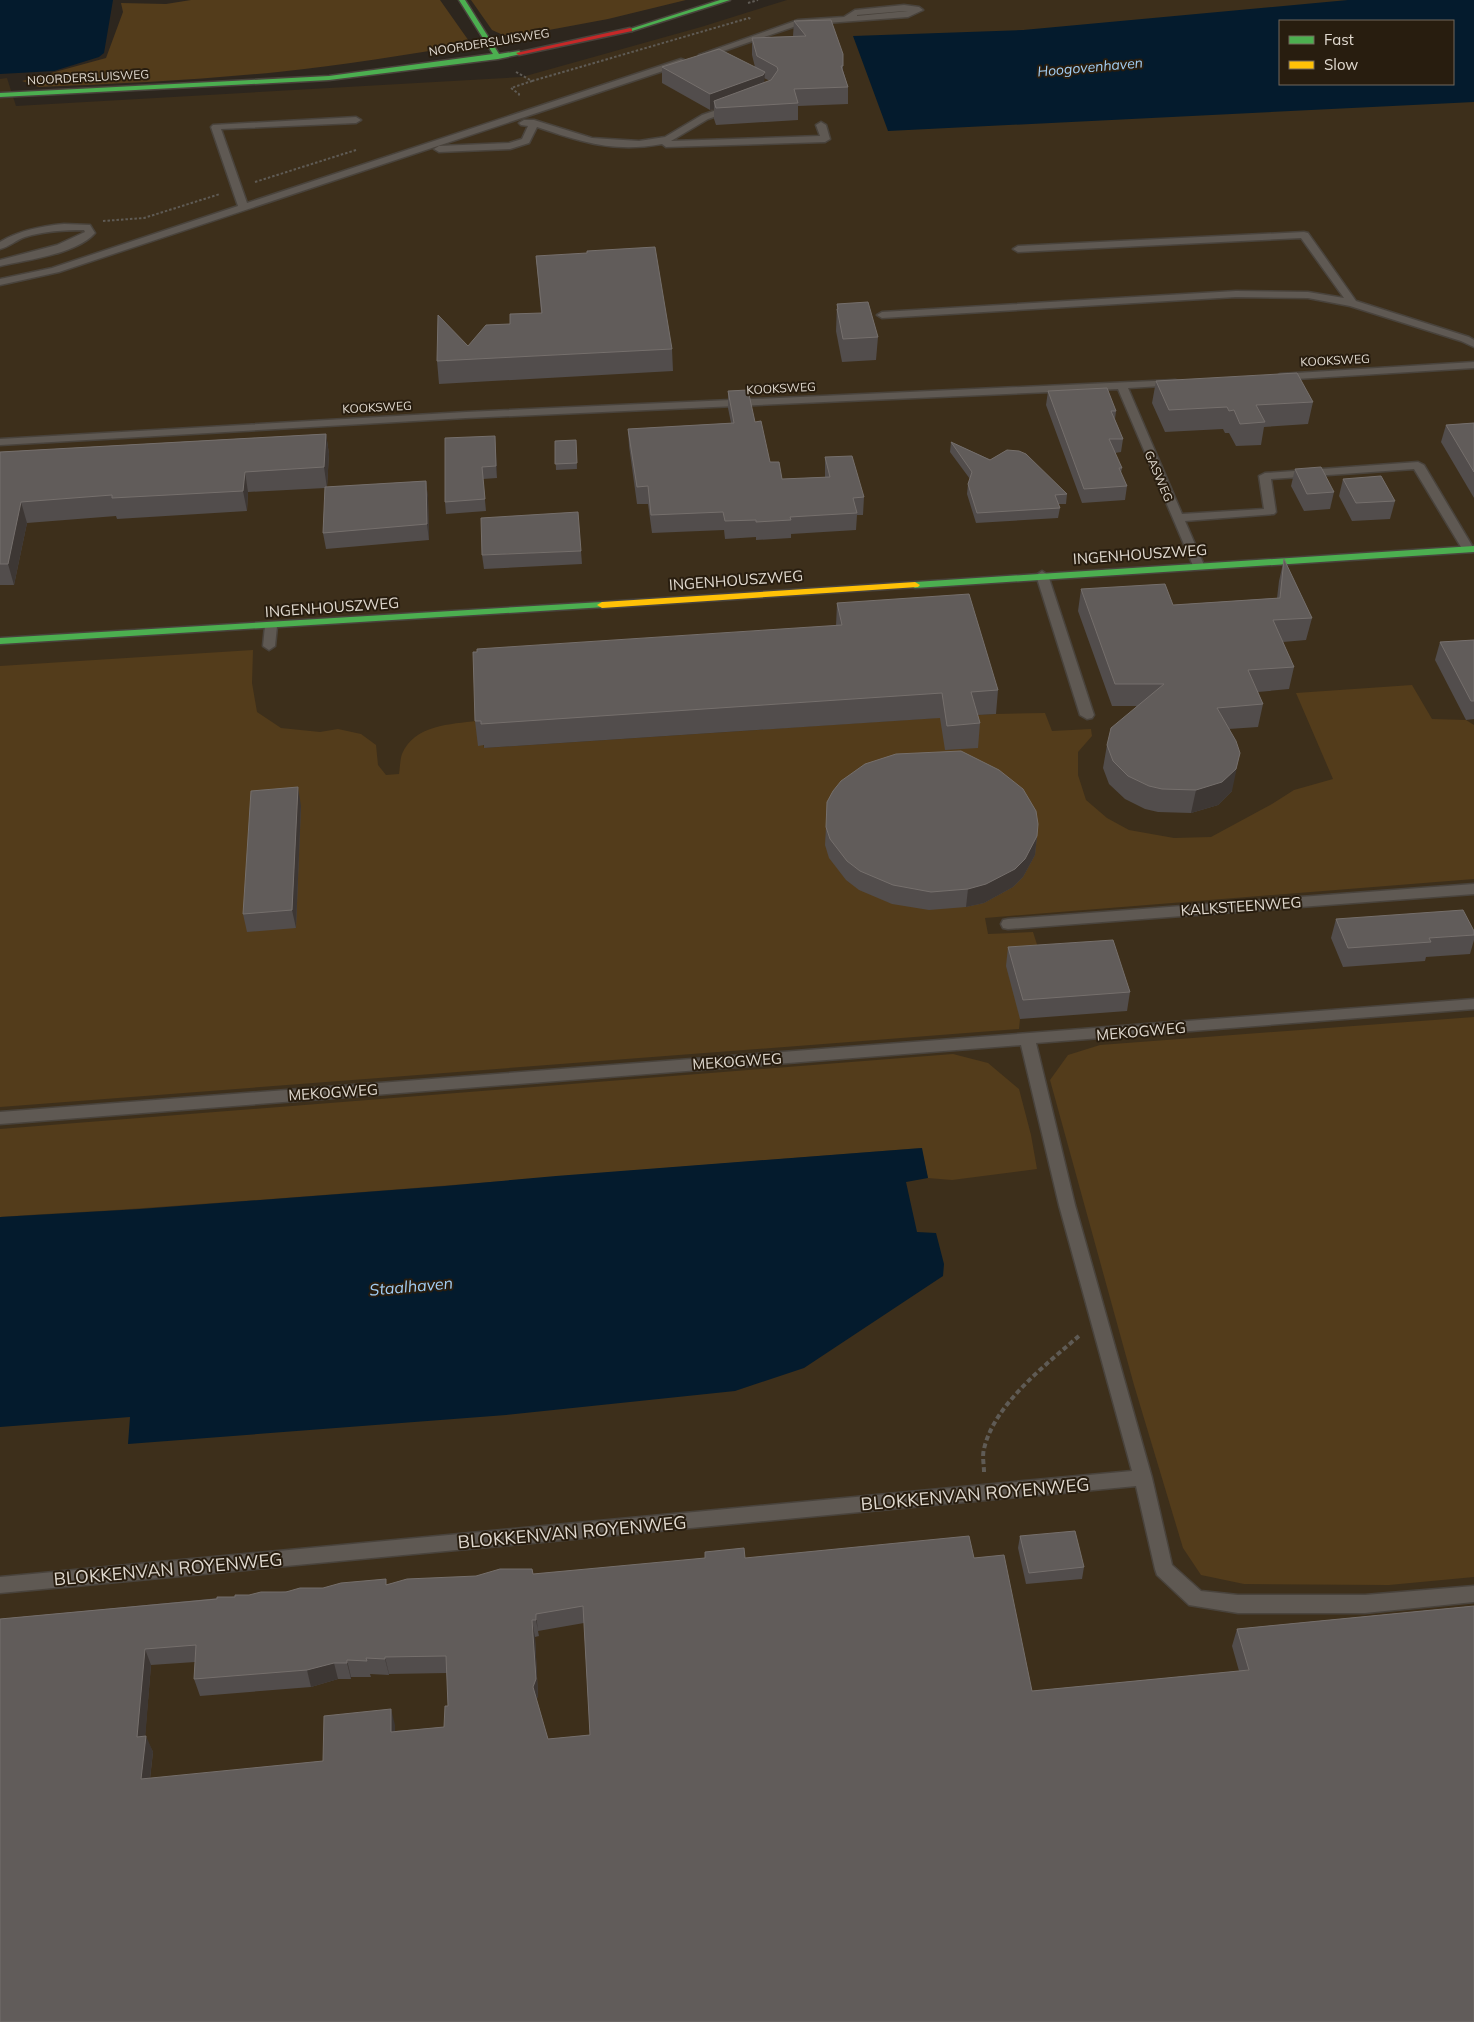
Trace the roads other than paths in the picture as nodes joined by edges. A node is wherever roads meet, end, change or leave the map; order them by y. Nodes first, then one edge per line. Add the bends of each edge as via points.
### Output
1 (462, 0) edge
2 (727, 0) edge
3 (710, 5) junction
4 (846, 19) junction
5 (526, 40) dead end
6 (508, 43) dead end
7 (490, 46) junction
8 (709, 53) junction
9 (498, 57) junction
10 (724, 61) edge
11 (267, 80) junction
12 (0, 96) edge
13 (742, 104) edge
14 (356, 120) dead end
15 (503, 122) junction
16 (534, 123) junction
17 (821, 125) dead end
18 (634, 144) junction
19 (417, 151) junction
20 (243, 207) junction
21 (0, 246) edge
22 (1018, 249) dead end
23 (0, 263) edge
24 (0, 282) edge
25 (1352, 303) junction
26 (882, 315) dead end
27 (1474, 344) edge
28 (1474, 365) edge
29 (1268, 378) edge
30 (1190, 382) edge
31 (1122, 386) junction
32 (0, 442) edge
33 (1176, 518) junction
34 (1471, 549) edge
35 (1198, 565) junction
36 (1042, 575) junction
37 (271, 626) junction
38 (0, 641) edge
39 (269, 646) dead end
40 (1087, 715) dead end
41 (1474, 889) edge
42 (1008, 924) dead end
43 (1474, 1004) edge
44 (1028, 1040) junction
45 (0, 1118) edge
46 (1143, 1478) junction
47 (0, 1585) edge
48 (1474, 1594) edge

1 - 7 street
2 - 3 street, NOORDERSLUISWEG
3 - 5 street, NOORDERSLUISWEG
3 - 9 street, NOORDERSLUISWEG via 623,32
4 - 4 lane via 908,14 919,10 904,8 855,13
4 - 8 lane via 798,23
6 - 7 street, NOORDERSLUISWEG
7 - 9 street
7 - 11 street, NOORDERSLUISWEG
8 - 10 lane
8 - 15 lane
9 - 11 street, NOORDERSLUISWEG via 329,78
11 - 12 street, NOORDERSLUISWEG
13 - 18 lane via 703,118 684,133 662,141
14 - 20 lane via 216,126
15 - 16 lane
15 - 19 lane
16 - 18 lane via 570,136
16 - 19 lane via 526,141 510,146
17 - 18 lane via 825,139
19 - 20 lane
20 - 24 lane via 55,270
21 - 23 lane via 33,232 60,226 87,227 90,233 72,243
22 - 25 lane via 1304,235
25 - 26 lane via 1308,295 1236,294
25 - 27 lane
28 - 29 lane, KOOKSWEG
30 - 31 lane, KOOKSWEG
31 - 32 lane, KOOKSWEG via 476,415
31 - 33 lane, GASWEG
33 - 34 lane via 1270,512 1265,476 1418,465
33 - 35 lane, GASWEG
34 - 35 street, INGENHOUSZWEG
35 - 36 street, INGENHOUSZWEG
36 - 37 street, INGENHOUSZWEG
36 - 40 lane
37 - 38 street, INGENHOUSZWEG
37 - 39 lane
41 - 42 lane, KALKSTEENWEG
43 - 44 lane, MEKOGWEG
44 - 45 lane, MEKOGWEG
44 - 46 lane via 1040,1102
46 - 47 lane, BLOKKENVAN ROYENWEG
46 - 48 lane via 1164,1569 1196,1599 1238,1604 1365,1604

